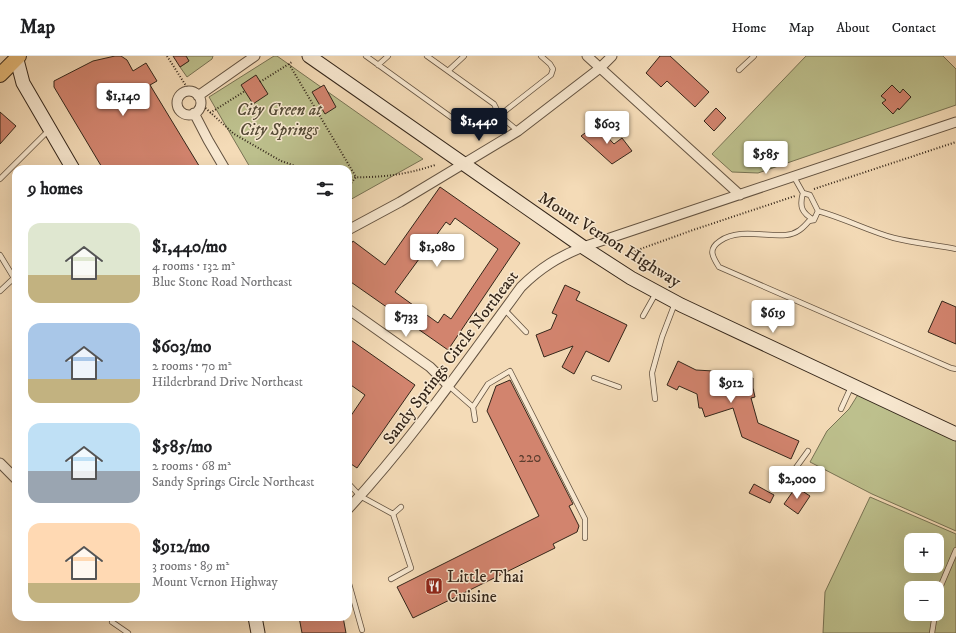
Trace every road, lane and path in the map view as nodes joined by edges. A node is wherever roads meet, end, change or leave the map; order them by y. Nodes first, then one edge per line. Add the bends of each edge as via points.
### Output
1 (167, 56) edge
2 (255, 56) edge
3 (309, 56) edge
4 (366, 56) edge
5 (388, 56) edge
6 (427, 56) edge
7 (464, 56) edge
8 (541, 56) edge
9 (587, 56) edge
10 (612, 56) edge
11 (754, 56) edge
12 (17, 57) edge
13 (292, 62) dead end
14 (289, 64) junction
15 (378, 65) junction
16 (600, 68) junction
17 (739, 70) dead end
18 (448, 71) junction
19 (0, 75) edge
20 (260, 82) dead end
21 (245, 91) dead end
22 (195, 97) junction
23 (210, 113) junction
24 (194, 114) junction
25 (500, 115) junction
26 (956, 122) edge
27 (50, 130) junction
28 (518, 131) junction
29 (464, 163) junction
30 (15, 165) edge
31 (71, 165) edge
32 (223, 165) edge
33 (292, 165) edge
34 (349, 165) edge
35 (435, 165) dead end
36 (12, 168) edge
37 (352, 170) edge
38 (794, 176) junction
39 (352, 177) edge
40 (356, 177) junction
41 (0, 180) edge
42 (352, 182) edge
43 (803, 193) junction
44 (740, 195) junction
45 (818, 211) junction
46 (814, 220) junction
47 (352, 228) edge
48 (583, 247) junction
49 (956, 249) edge
50 (0, 255) edge
51 (12, 275) edge
52 (12, 280) edge
53 (0, 291) edge
54 (657, 292) junction
55 (676, 302) junction
56 (504, 309) junction
57 (352, 312) edge
58 (643, 316) dead end
59 (526, 332) dead end
60 (956, 369) edge
61 (594, 378) dead end
62 (852, 385) junction
63 (449, 386) junction
64 (619, 387) dead end
65 (655, 399) dead end
66 (473, 407) junction
67 (841, 409) dead end
68 (475, 420) dead end
69 (956, 434) edge
70 (808, 451) dead end
71 (0, 463) edge
72 (795, 469) dead end
73 (12, 475) edge
74 (352, 488) edge
75 (360, 496) junction
76 (352, 505) edge
77 (401, 507) dead end
78 (393, 514) junction
79 (585, 538) dead end
80 (956, 550) edge
81 (390, 579) dead end
82 (942, 581) edge
83 (352, 594) edge
84 (256, 621) edge
85 (934, 621) edge
86 (112, 622) dead end
87 (362, 630) dead end
88 (128, 633) edge
89 (258, 633) edge
90 (932, 633) edge

1 - 22 path
2 - 22 street
3 - 29 street, Mount Vernon Highway
4 - 15 lane
5 - 15 lane
6 - 18 lane
7 - 18 lane
8 - 25 lane via 553,69 551,75
9 - 16 street
10 - 16 street
11 - 17 lane
12 - 19 main road
12 - 27 street via 23,83
13 - 14 path
14 - 20 path
14 - 34 path
15 - 25 lane via 462,125 475,126
16 - 28 street
16 - 44 street
18 - 25 lane via 494,104
21 - 23 path
22 - 23 path
22 - 24 street via 199,108
22 - 24 street via 185,92 179,96 177,104 180,111 186,115
23 - 33 path via 234,134
24 - 32 street
25 - 28 lane
26 - 38 street, Sandy Springs Circle Northeast
27 - 30 lane
27 - 31 street
28 - 29 street
29 - 47 street
29 - 48 street, Mount Vernon Highway
35 - 40 path via 387,176
36 - 41 lane
37 - 40 path
38 - 43 lane
38 - 44 street, Sandy Springs Circle Northeast
39 - 40 path
40 - 42 path
43 - 45 lane via 810,195
43 - 46 lane via 800,202 805,214
44 - 48 street, Sandy Springs Circle Northeast
45 - 46 lane
45 - 49 lane via 895,238
46 - 60 lane via 800,231 787,235 761,233 727,236 715,244 712,251 713,259 718,267
48 - 54 street, Mount Vernon Highway
48 - 56 street, Sandy Springs Circle Northeast via 554,260 534,274 520,287
50 - 51 lane
52 - 53 lane
54 - 55 street, Mount Vernon Highway
54 - 58 lane
55 - 62 street, Mount Vernon Highway
55 - 65 lane via 662,337 652,373
56 - 59 lane
56 - 63 street, Sandy Springs Circle Northeast
57 - 63 street via 430,367
61 - 64 lane
62 - 67 lane
62 - 69 street, Mount Vernon Highway
63 - 66 lane
63 - 75 street, Sandy Springs Circle Northeast via 391,461
66 - 68 lane
66 - 79 lane via 488,384 510,371 585,519
70 - 72 lane
71 - 73 street
74 - 75 lane
75 - 76 street, Sandy Springs Circle Northeast
75 - 78 lane
77 - 78 lane
78 - 81 lane via 412,568
80 - 82 lane
83 - 87 lane
84 - 89 street
85 - 90 lane
86 - 88 lane

